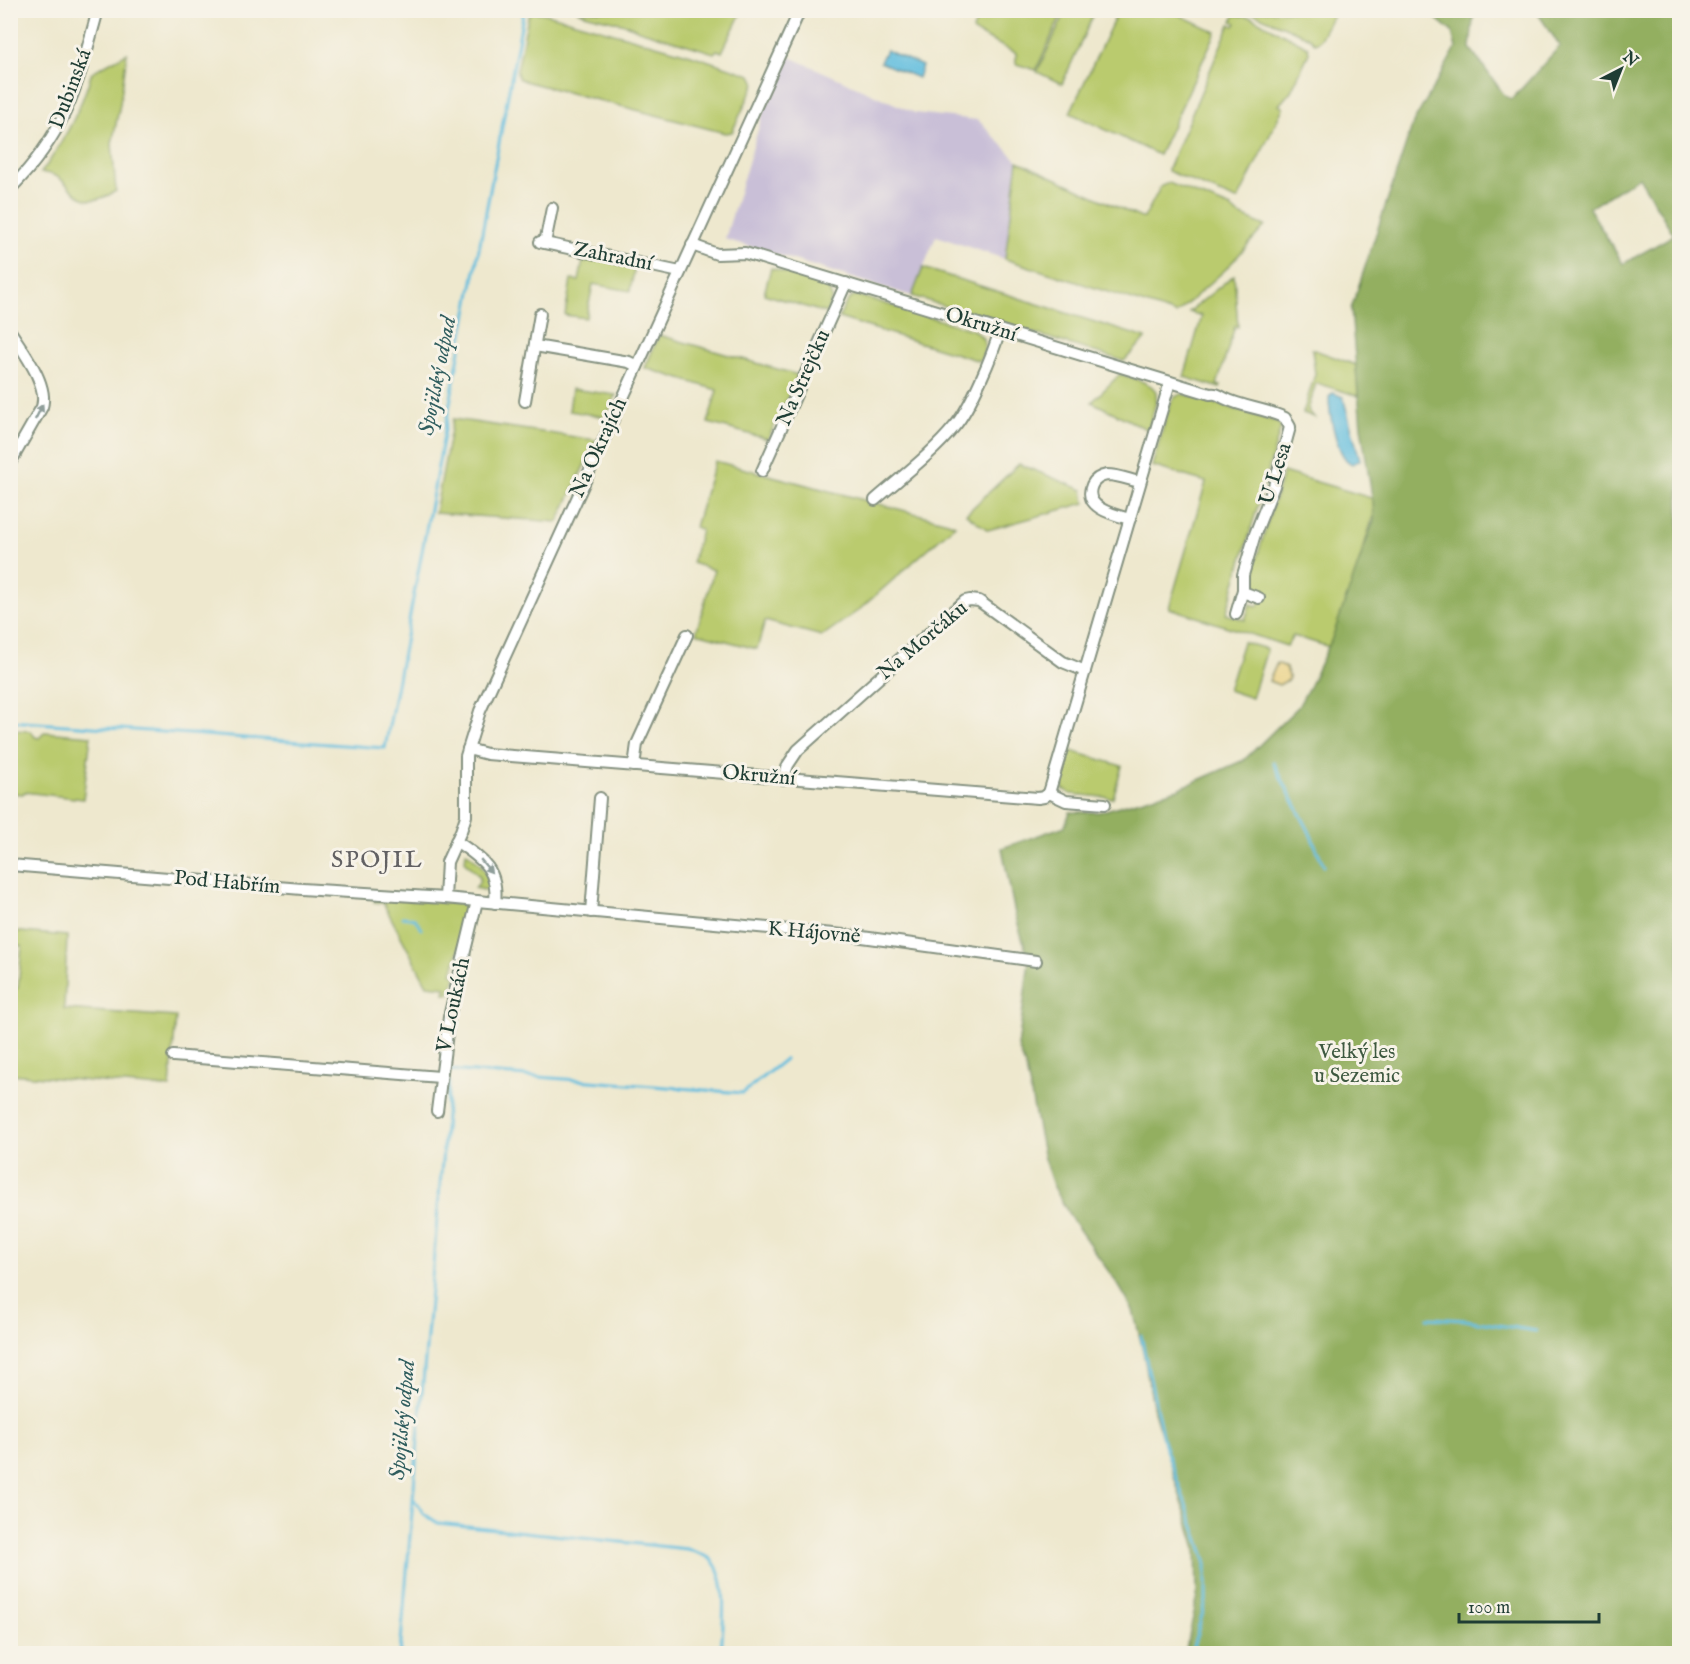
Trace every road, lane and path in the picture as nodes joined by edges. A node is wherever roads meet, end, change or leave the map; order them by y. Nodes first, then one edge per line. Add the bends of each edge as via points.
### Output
1 (98, 10) edge
2 (800, 10) edge
3 (10, 189) edge
4 (552, 208) dead end
5 (692, 245) junction
6 (680, 272) junction
7 (846, 283) junction
8 (540, 314) dead end
9 (1000, 330) junction
10 (10, 331) edge
11 (535, 346) junction
12 (637, 366) junction
13 (1170, 382) junction
14 (525, 401) dead end
15 (10, 463) edge
16 (762, 471) dead end
17 (1140, 482) junction
18 (875, 500) dead end
19 (1130, 519) junction
20 (1243, 592) junction
21 (1259, 598) dead end
22 (1236, 614) dead end
23 (687, 635) dead end
24 (1085, 671) junction
25 (468, 749) junction
26 (634, 766) junction
27 (783, 779) junction
28 (1049, 793) junction
29 (600, 798) dead end
30 (1105, 804) dead end
31 (456, 841) junction
32 (10, 865) edge
33 (445, 898) junction
34 (477, 901) junction
35 (495, 903) junction
36 (591, 912) junction
37 (1036, 961) dead end
38 (173, 1056) dead end
39 (440, 1077) junction
40 (437, 1111) dead end

1 - 3 street, Dubinská via 63,120 43,152
2 - 5 street, Na Okrajích
4 - 6 street, Zahradní via 542,243
5 - 6 street, Na Okrajích
5 - 7 street, Okružní via 717,254 745,253
6 - 12 street, Na Okrajích
7 - 9 street, Okružní
7 - 16 street, Na Strejčku
8 - 11 street
9 - 13 street, Okružní
9 - 18 street via 960,420
15 -> 10 street via 44,398 38,377
11 - 12 street
11 - 14 street
12 - 25 street, Na Okrajích via 484,701
13 - 17 street
13 - 20 street, U Lesa via 1280,415 1290,423 1274,486 1243,575
17 - 19 street
17 - 19 street via 1104,476 1091,488 1091,498 1098,507
19 - 24 street
20 - 21 street
20 - 22 street, U Lesa
23 - 26 street via 637,744
24 - 27 street, Na Morčáku via 1063,662 979,601 965,601 798,750
24 - 28 street
25 - 26 street, Okružní via 487,754
25 - 31 street, Na Okrajích via 467,808
26 - 27 street, Okružní
27 - 28 street, Okružní via 1038,798
28 - 30 street, Okružní via 1066,801
29 - 36 street
31 - 33 street, Na Okrajích via 447,862
31 -> 35 street via 493,874
32 - 33 street, Pod Habřím
33 - 34 street, K Hájovně
34 - 35 street, K Hájovně
34 - 39 street, V Loukách via 449,1017
35 - 36 street, K Hájovně
36 - 37 street, K Hájovně via 855,936
38 - 39 street
39 - 40 street, V Loukách

